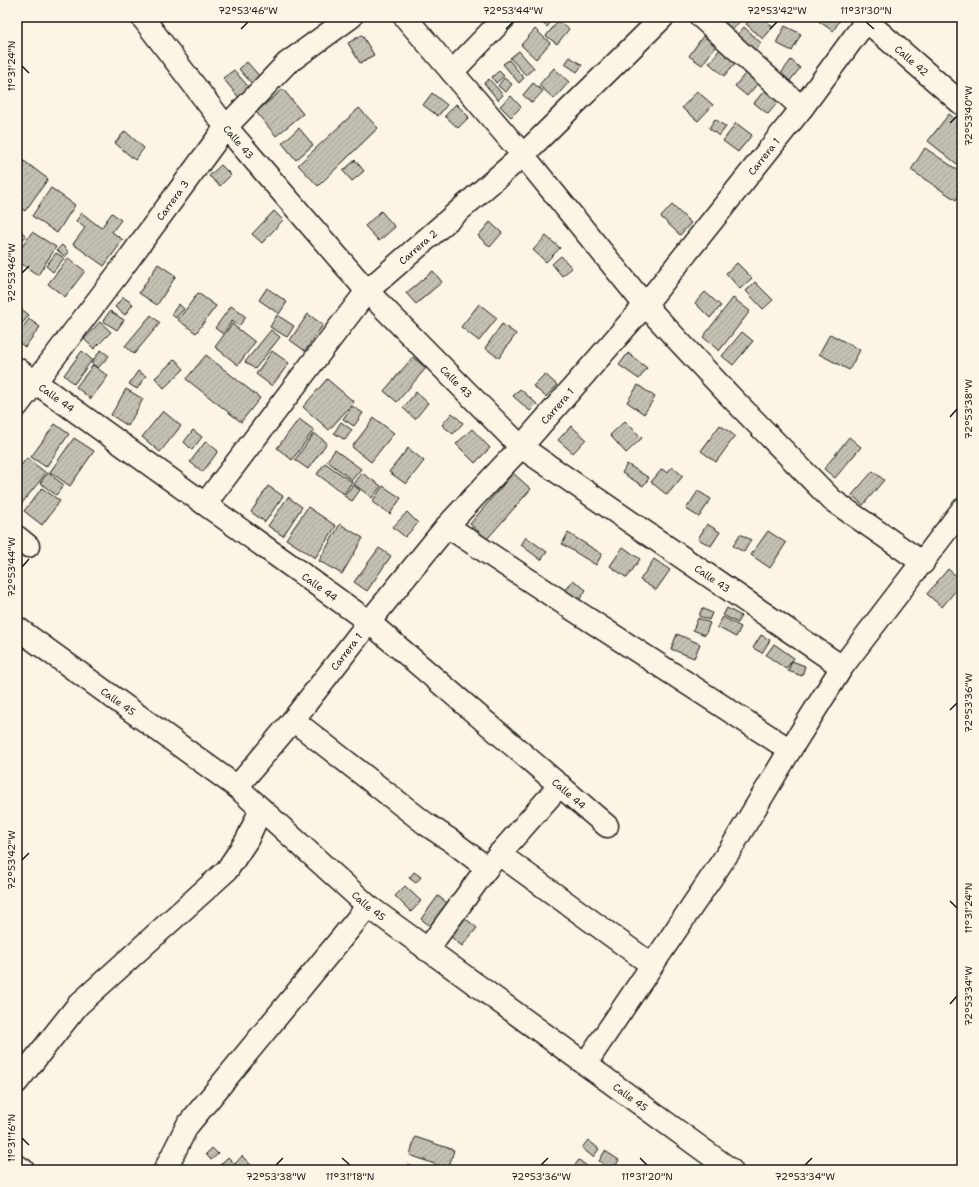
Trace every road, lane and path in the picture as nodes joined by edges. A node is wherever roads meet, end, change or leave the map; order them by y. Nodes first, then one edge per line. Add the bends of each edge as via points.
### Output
1 (142, 17) edge
2 (351, 17) edge
3 (406, 17) edge
4 (505, 17) edge
5 (663, 17) edge
6 (701, 17) edge
7 (866, 18) edge
8 (452, 72) junction
9 (962, 104) edge
10 (802, 108) junction
11 (226, 127) junction
12 (523, 155) junction
13 (367, 291) junction
14 (645, 306) junction
15 (17, 369) edge
16 (36, 382) junction
17 (17, 406) edge
18 (522, 447) junction
19 (205, 504) junction
20 (962, 510) edge
21 (447, 526) junction
22 (923, 563) junction
23 (369, 622) junction
24 (17, 628) edge
25 (842, 667) junction
26 (293, 720) junction
27 (790, 750) junction
28 (560, 784) junction
29 (237, 787) junction
30 (261, 809) junction
31 (607, 826) dead end
32 (493, 861) junction
33 (368, 906) junction
34 (427, 950) junction
35 (652, 965) junction
36 (586, 1063) junction
37 (17, 1082) edge
38 (17, 1166) edge
39 (23, 1170) edge
40 (165, 1170) edge
41 (731, 1170) edge

1 - 11 street, Calle 43
2 - 11 street, Carrera 3 via 286,64
3 - 8 street
4 - 8 street
5 - 12 street, Carrera 2
6 - 10 street
7 - 9 street, Calle 42
7 - 10 street, Carrera 1
8 - 12 street
10 - 14 street, Carrera 1
11 - 13 street, Calle 43
11 - 16 street, Carrera 3
12 - 13 street, Carrera 2
12 - 14 street
13 - 18 street, Calle 43
13 - 19 street, Carrera 2
14 - 18 street, Carrera 1
14 - 22 street via 832,500
15 - 16 street, Calle 44
16 - 17 street, Carrera 3
16 - 19 street, Calle 44
18 - 21 street, Carrera 1
18 - 25 street, Calle 43
19 - 23 street, Calle 44
20 - 22 street
21 - 23 street, Carrera 1
21 - 27 street
22 - 25 street
23 - 26 street, Carrera 1
23 - 28 street, Calle 44
24 - 29 street, Calle 45
25 - 27 street
26 - 29 street, Carrera 1
26 - 32 street via 426,824 453,842
27 - 35 street via 730,850
28 - 31 street, Calle 44
28 - 32 street
29 - 30 street, Calle 45
30 - 33 street, Calle 45
30 - 37 street via 247,840 227,870 78,1005
32 - 34 street
32 - 35 street
33 - 34 street, Calle 45
33 - 40 street via 187,1126
34 - 36 street, Calle 45
35 - 36 street
36 - 41 street, Calle 45
38 - 39 street

